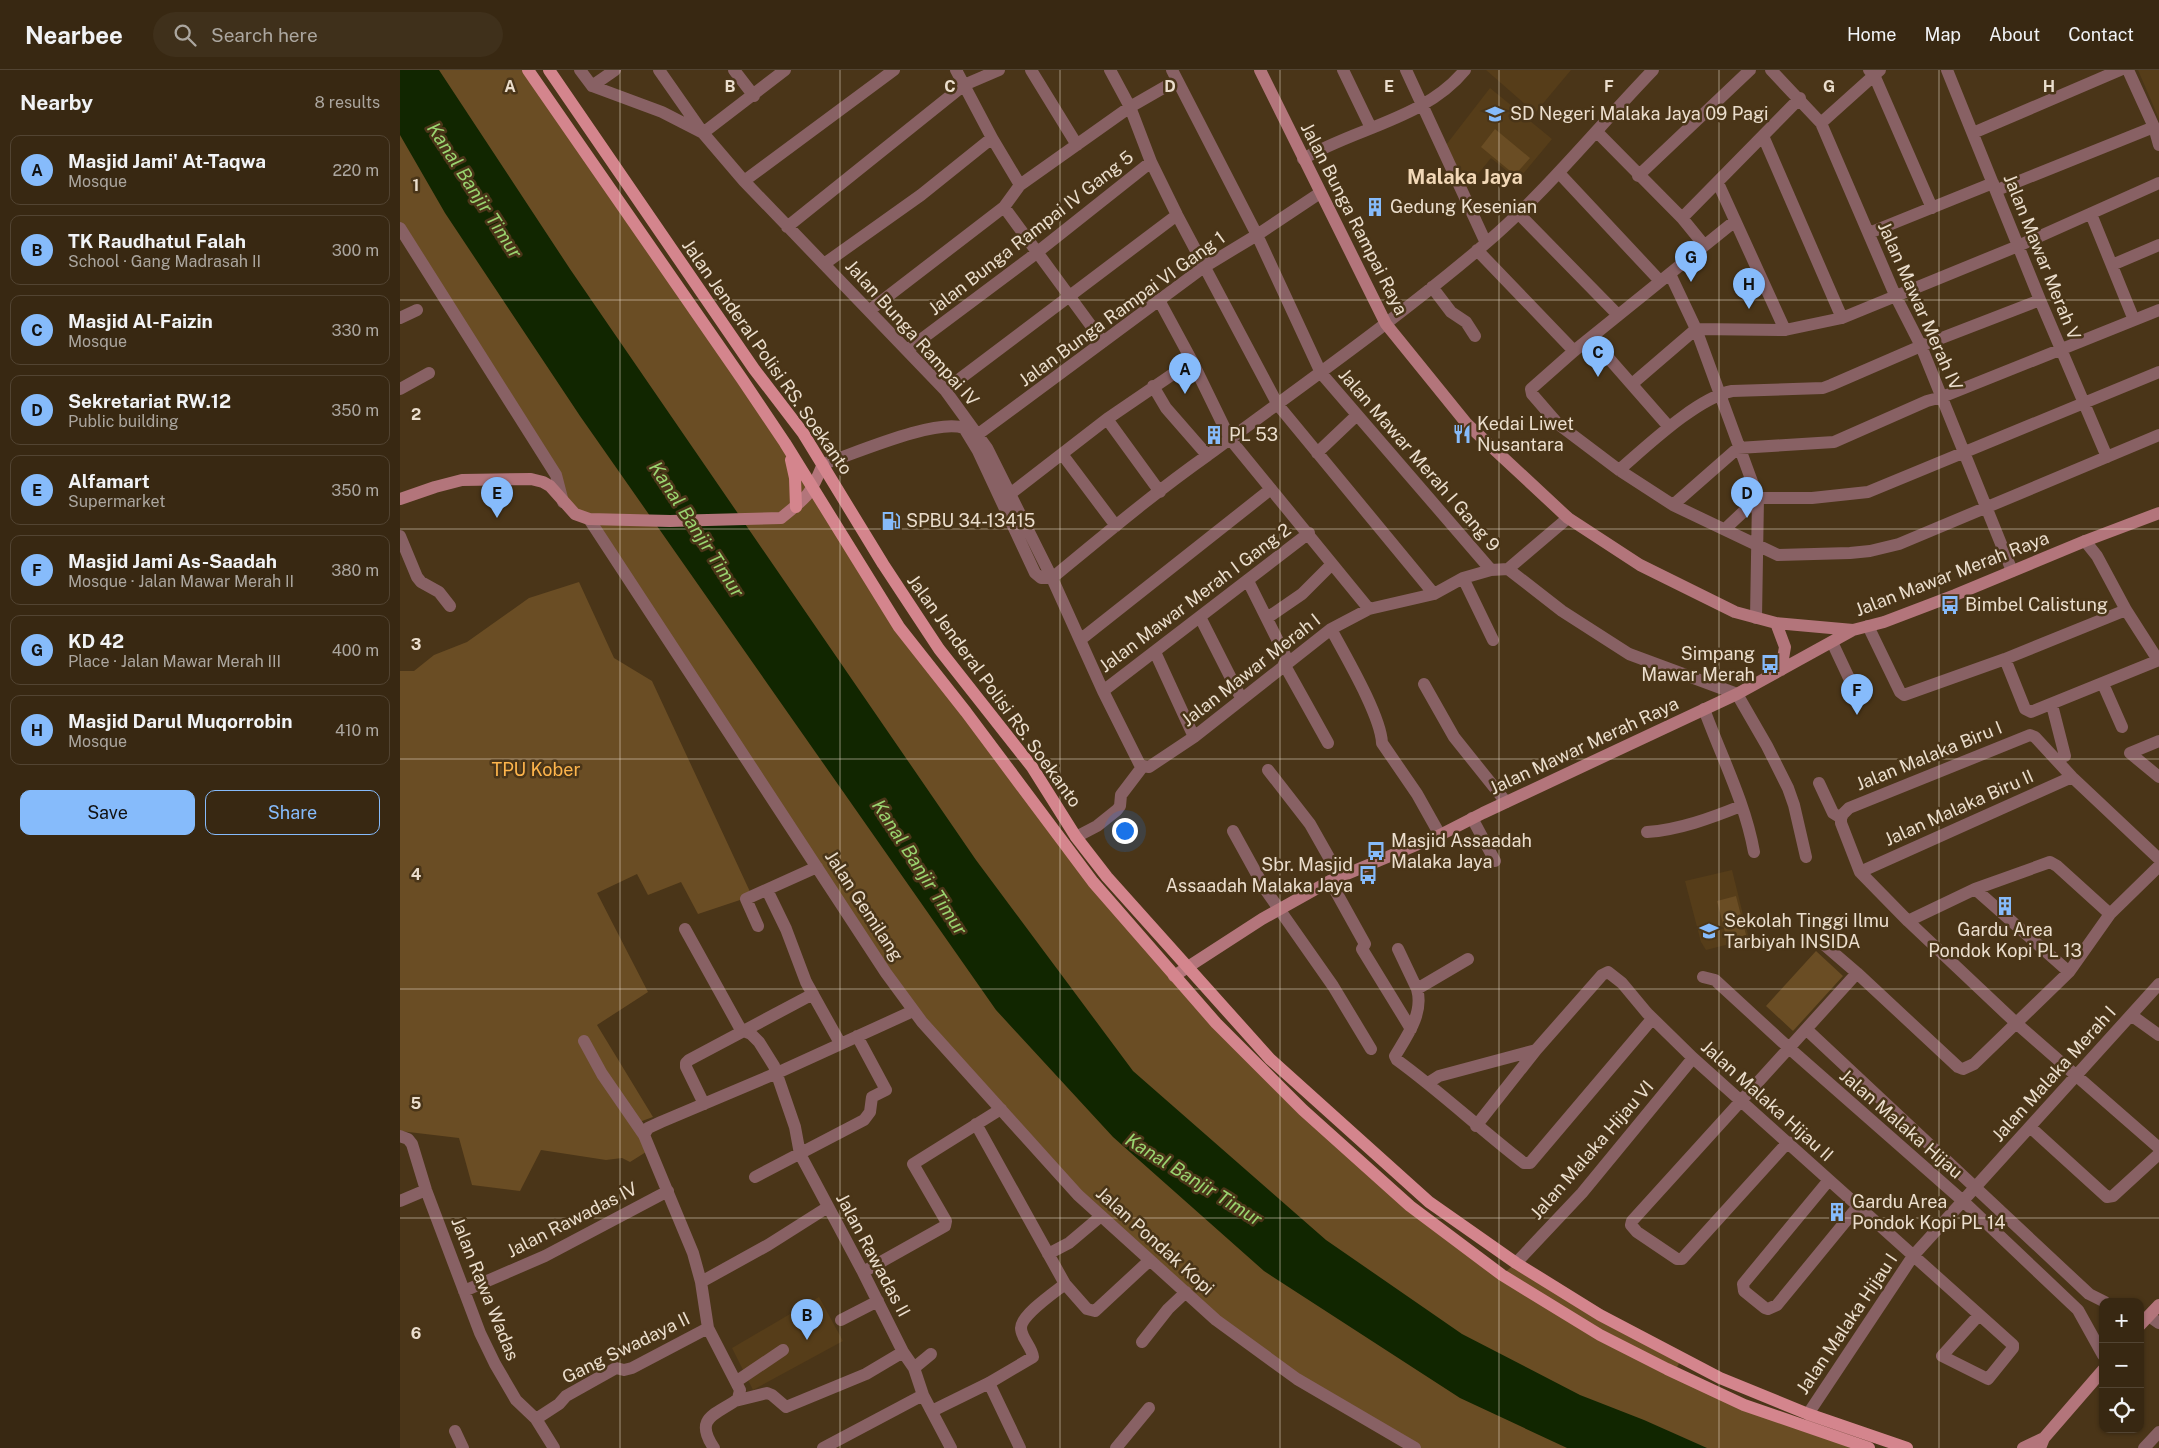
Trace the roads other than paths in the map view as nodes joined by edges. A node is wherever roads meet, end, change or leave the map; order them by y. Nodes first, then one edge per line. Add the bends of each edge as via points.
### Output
1 (528, 70) edge
2 (549, 70) edge
3 (580, 70) edge
4 (615, 70) edge
5 (658, 70) edge
6 (734, 70) edge
7 (785, 70) edge
8 (894, 70) edge
9 (956, 70) edge
10 (999, 70) edge
11 (1031, 70) edge
12 (1110, 70) edge
13 (1260, 70) edge
14 (1343, 70) edge
15 (1406, 70) edge
16 (1465, 70) edge
17 (1653, 70) edge
18 (1750, 70) edge
19 (1771, 70) edge
20 (1947, 70) edge
21 (2120, 70) edge
22 (2128, 70) edge
23 (1874, 72) edge
24 (1175, 75) edge
25 (964, 85) junction
26 (592, 86) junction
27 (672, 90) junction
28 (754, 96) junction
29 (1800, 98) junction
30 (1421, 106) junction
31 (1130, 107) junction
32 (662, 112) junction
33 (690, 122) junction
34 (1821, 123) junction
35 (2154, 127) junction
36 (1371, 128) junction
37 (1597, 132) junction
38 (703, 133) junction
39 (1973, 133) junction
40 (1763, 136) junction
41 (992, 138) junction
42 (2159, 144) edge
43 (1077, 145) junction
44 (1303, 159) junction
45 (1151, 162) junction
46 (1559, 173) junction
47 (1638, 176) junction
48 (744, 181) junction
49 (1718, 183) junction
50 (2159, 183) edge
51 (1020, 185) junction
52 (1995, 187) junction
53 (1320, 193) junction
54 (1004, 207) junction
55 (1932, 208) junction
56 (1519, 214) junction
57 (2091, 214) junction
58 (1177, 215) junction
59 (1682, 218) junction
60 (1735, 221) junction
61 (787, 227) junction
62 (400, 228) edge
63 (1869, 233) junction
64 (1257, 235) junction
65 (1704, 245) junction
66 (2159, 245) edge
67 (2018, 246) junction
68 (1482, 247) junction
69 (1037, 252) junction
70 (824, 264) junction
71 (2112, 266) junction
72 (1204, 267) junction
73 (1665, 278) junction
74 (1432, 287) junction
75 (1896, 295) junction
76 (1071, 296) junction
77 (1159, 300) junction
78 (2040, 300) junction
79 (417, 310) dead end
80 (870, 310) junction
81 (2159, 310) edge
82 (1618, 315) junction
83 (400, 318) edge
84 (1842, 318) junction
85 (2134, 320) junction
86 (1386, 324) junction
87 (1696, 329) junction
88 (1785, 330) junction
89 (1475, 336) dead end
90 (1591, 338) junction
91 (1103, 342) junction
92 (1921, 346) junction
93 (2060, 349) junction
94 (907, 350) junction
95 (1574, 351) junction
96 (1192, 360) junction
97 (2159, 372) edge
98 (429, 373) dead end
99 (1321, 373) junction
100 (1632, 384) junction
101 (1153, 386) junction
102 (400, 388) edge
103 (945, 390) junction
104 (1719, 394) junction
105 (1942, 397) junction
106 (2084, 403) junction
107 (1278, 405) junction
108 (1357, 415) junction
109 (1107, 419) junction
110 (1669, 427) junction
111 (2159, 434) edge
112 (976, 437) junction
113 (1230, 439) junction
114 (785, 443) junction
115 (1738, 448) junction
116 (1964, 452) junction
117 (1316, 453) junction
118 (1062, 454) junction
119 (1207, 455) junction
120 (2107, 457) junction
121 (823, 464) junction
122 (1619, 470) junction
123 (813, 489) junction
124 (1271, 489) junction
125 (1160, 492) junction
126 (1010, 494) junction
127 (1758, 498) junction
128 (400, 499) edge
129 (563, 503) junction
130 (1673, 505) junction
131 (796, 507) junction
132 (1987, 507) junction
133 (2159, 513) edge
134 (1568, 518) junction
135 (593, 519) junction
136 (1116, 526) junction
137 (1725, 529) junction
138 (1309, 533) junction
139 (400, 536) edge
140 (2085, 541) junction
141 (1758, 547) junction
142 (1332, 564) junction
143 (1508, 569) junction
144 (1491, 570) junction
145 (2012, 571) junction
146 (1052, 578) junction
147 (1462, 578) junction
148 (1248, 581) junction
149 (1434, 594) junction
150 (450, 606) dead end
151 (1370, 608) junction
152 (2126, 610) junction
153 (915, 614) junction
154 (1200, 617) junction
155 (1267, 618) junction
156 (1756, 618) junction
157 (1776, 623) junction
158 (1868, 626) junction
159 (900, 627) junction
160 (1331, 628) junction
161 (1853, 630) junction
162 (1080, 640) junction
163 (1493, 640) dead end
164 (1832, 642) junction
165 (1154, 652) junction
166 (2005, 659) junction
167 (2159, 660) edge
168 (1286, 662) junction
169 (1781, 670) junction
170 (1424, 684) dead end
171 (2103, 684) junction
172 (1103, 691) junction
173 (1856, 692) dead end
174 (1737, 694) junction
175 (1241, 698) junction
176 (2052, 705) junction
177 (1704, 709) junction
178 (2122, 727) dead end
179 (1194, 737) junction
180 (2159, 742) edge
181 (1328, 743) dead end
182 (2065, 756) dead end
183 (1143, 766) junction
184 (1268, 770) dead end
185 (2072, 777) junction
186 (2159, 777) edge
187 (1819, 783) dead end
188 (1506, 802) junction
189 (1741, 806) junction
190 (1472, 818) junction
191 (1842, 818) junction
192 (1233, 831) dead end
193 (1647, 832) dead end
194 (1440, 835) junction
195 (1076, 837) junction
196 (1754, 852) dead end
197 (1806, 857) dead end
198 (2159, 859) edge
199 (1495, 861) dead end
200 (2159, 866) edge
201 (817, 867) junction
202 (1860, 872) junction
203 (1335, 879) junction
204 (1975, 889) junction
205 (766, 890) junction
206 (1279, 909) junction
207 (2110, 914) junction
208 (1908, 921) junction
209 (758, 926) dead end
210 (685, 928) dead end
211 (1821, 942) dead end
212 (1398, 949) dead end
213 (1468, 959) dead end
214 (1188, 967) junction
215 (2069, 972) junction
216 (1857, 973) junction
217 (1174, 976) junction
218 (1704, 977) dead end
219 (2159, 984) edge
220 (1417, 989) junction
221 (813, 994) junction
222 (913, 1011) junction
223 (2131, 1015) junction
224 (1652, 1019) junction
225 (2016, 1023) junction
226 (1411, 1029) junction
227 (1806, 1029) junction
228 (744, 1031) junction
229 (2159, 1035) edge
230 (857, 1036) junction
231 (584, 1041) dead end
232 (840, 1043) junction
233 (1789, 1048) junction
234 (1371, 1049) dead end
235 (1536, 1050) junction
236 (1693, 1058) junction
237 (777, 1073) junction
238 (2077, 1075) junction
239 (1428, 1083) junction
240 (1742, 1102) junction
241 (1885, 1103) junction
242 (704, 1104) junction
243 (1000, 1109) junction
244 (1871, 1121) junction
245 (976, 1124) junction
246 (1476, 1126) junction
247 (2030, 1128) junction
248 (644, 1135) junction
249 (400, 1136) edge
250 (1788, 1142) junction
251 (2159, 1148) edge
252 (800, 1154) junction
253 (2159, 1154) edge
254 (755, 1177) dead end
255 (1829, 1180) junction
256 (1975, 1188) junction
257 (426, 1190) junction
258 (668, 1191) junction
259 (400, 1201) edge
260 (1963, 1201) junction
261 (1859, 1204) junction
262 (828, 1207) junction
263 (1101, 1216) junction
264 (1048, 1254) junction
265 (1913, 1256) junction
266 (1150, 1260) junction
267 (1516, 1263) junction
268 (863, 1272) junction
269 (1502, 1275) junction
270 (701, 1282) junction
271 (1065, 1284) junction
272 (464, 1291) junction
273 (1186, 1292) junction
274 (2096, 1297) edge
275 (878, 1301) junction
276 (2159, 1305) edge
277 (2077, 1310) junction
278 (1979, 1315) junction
279 (841, 1320) dead end
280 (2146, 1321) edge
281 (708, 1328) junction
282 (1142, 1342) dead end
283 (2099, 1348) edge
284 (783, 1350) dead end
285 (903, 1352) junction
286 (931, 1354) dead end
287 (1682, 1356) junction
288 (914, 1368) junction
289 (1674, 1372) junction
290 (2099, 1375) edge
291 (737, 1381) junction
292 (989, 1383) junction
293 (923, 1394) junction
294 (735, 1401) junction
295 (1149, 1408) dead end
296 (932, 1411) junction
297 (1808, 1414) junction
298 (536, 1419) junction
299 (455, 1431) dead end
300 (2157, 1437) edge
301 (2042, 1443) edge
302 (463, 1448) edge
303 (554, 1448) edge
304 (714, 1448) edge
305 (823, 1448) edge
306 (952, 1448) edge
307 (1020, 1448) edge
308 (1116, 1448) edge
309 (1415, 1448) edge
310 (1869, 1448) edge
311 (1907, 1448) edge
312 (2023, 1448) edge
313 (2144, 1448) edge

1 - 114 main road, Jalan Jenderal Polisi RS. Soekanto
2 - 121 main road, Jalan Jenderal Polisi RS. Soekanto
3 - 26 street
4 - 26 street
5 - 27 street
6 - 28 street
7 - 28 street
8 - 48 street
9 - 25 street
10 - 25 street
11 - 43 street
12 - 31 street
13 - 44 street, Jalan Bunga Rampai Raya
14 - 36 street
15 - 30 street
16 - 30 street via 1448,89
17 - 37 street
18 - 47 street
19 - 29 street, Jalan Mawar Merah IV
20 - 39 street, Jalan Mawar Merah V
21 - 39 street
22 - 35 street
23 - 34 street
23 - 55 street
24 - 31 street
24 - 64 street, Jalan Mawar Merah I Gang 9
25 - 41 street
25 - 61 street
26 - 32 street, Jalan Bunga Rampai IV
27 - 32 street
27 - 33 street
28 - 38 street
29 - 34 street, Jalan Mawar Merah IV
29 - 40 street
30 - 36 street
30 - 68 street
31 - 43 street
31 - 45 street
32 - 33 street, Jalan Bunga Rampai IV
33 - 38 street, Jalan Bunga Rampai IV
34 - 63 street, Jalan Mawar Merah IV
35 - 42 street
35 - 52 street
36 - 44 street
37 - 46 street
37 - 47 street
38 - 48 street, Jalan Bunga Rampai IV
39 - 52 street, Jalan Mawar Merah V
40 - 49 street
40 - 84 street
41 - 51 street
41 - 70 street via 921,195
43 - 51 street
44 - 53 street, Jalan Bunga Rampai Raya
45 - 58 street
45 - 69 street, Jalan Bunga Rampai IV Gang 5
46 - 56 street
46 - 73 street
47 - 59 street
48 - 61 street, Jalan Bunga Rampai IV
49 - 59 street
49 - 60 street
50 - 57 street
51 - 54 street
52 - 55 street
52 - 67 street, Jalan Mawar Merah V
53 - 64 street, Jalan Bunga Rampai VI Gang 1
53 - 86 street, Jalan Bunga Rampai Raya
54 - 69 street
54 - 80 street
55 - 63 street
56 - 68 street
56 - 82 street
57 - 67 street
57 - 71 street
58 - 72 street
58 - 76 street
59 - 65 street
60 - 65 street
60 - 88 street
61 - 70 street, Jalan Bunga Rampai IV
62 - 129 street via 556,475
63 - 75 street, Jalan Mawar Merah IV
64 - 72 street, Jalan Bunga Rampai VI Gang 1
64 - 99 street, Jalan Mawar Merah I Gang 9
65 - 73 street
66 - 71 street
67 - 75 street
67 - 78 street, Jalan Mawar Merah V
68 - 74 street
68 - 95 street
69 - 76 street
69 - 94 street, Jalan Bunga Rampai IV Gang 5
70 - 80 street, Jalan Bunga Rampai IV
71 - 85 street
72 - 77 street, Jalan Bunga Rampai VI Gang 1
72 - 107 street
73 - 82 street
73 - 87 street
74 - 86 street
74 - 89 street
75 - 84 street
75 - 92 street, Jalan Mawar Merah IV
76 - 91 street
76 - 103 street
77 - 91 street, Jalan Bunga Rampai VI Gang 1
77 - 96 street
78 - 92 street
78 - 93 street, Jalan Mawar Merah V
79 - 83 street
80 - 94 street, Jalan Bunga Rampai IV
81 - 85 street
82 - 90 street
84 - 88 street
85 - 93 street
86 - 99 street
86 - 134 street, Jalan Bunga Rampai Raya via 1467,424
87 - 88 street
87 - 100 street
87 - 104 street
90 - 95 street
90 - 100 street
91 - 112 street, Jalan Bunga Rampai VI Gang 1
92 - 104 street via 1823,388
92 - 105 street, Jalan Mawar Merah IV
93 - 105 street
93 - 106 street, Jalan Mawar Merah V
94 - 103 street, Jalan Bunga Rampai IV
95 - 122 street via 1532,386 1532,394 1558,424
96 - 101 street
96 - 113 street
97 - 106 street
98 - 102 street
99 - 107 street
99 - 108 street, Jalan Mawar Merah I Gang 9
100 - 110 street
101 - 109 street
101 - 119 street via 1166,408
103 - 112 street, Jalan Bunga Rampai IV
104 - 110 street
104 - 115 street
105 - 115 street via 1834,442
105 - 116 street, Jalan Mawar Merah IV
106 - 116 street
106 - 120 street, Jalan Mawar Merah V
107 - 113 street
107 - 117 street
108 - 117 street
108 - 144 street, Jalan Mawar Merah I Gang 9
109 - 118 street
109 - 125 street
110 - 122 street
111 - 120 street
112 - 121 street, Jalan Bunga Rampai IV via 960,427 933,428
112 - 126 street, Jalan Bunga Rampai IV
112 - 146 street, Jalan Bunga Rampai IV via 1035,573 1041,578
113 - 119 street
113 - 124 street
114 - 123 main road, Jalan Jenderal Polisi RS. Soekanto
114 - 131 main road via 793,465
115 - 127 street
115 - 130 street
116 - 127 street via 1868,492 1812,498
116 - 132 street, Jalan Mawar Merah IV
117 - 149 street
118 - 126 street
118 - 136 street
119 - 125 street
120 - 132 street
121 - 123 street
121 - 153 main road, Jalan Jenderal Polisi RS. Soekanto
122 - 130 street
123 - 131 street
123 - 159 main road, Jalan Jenderal Polisi RS. Soekanto
124 - 138 street
124 - 162 street
125 - 136 street
126 - 146 street, Jalan Bunga Rampai IV
127 - 137 street
127 - 141 street
128 - 129 street via 462,480 531,479 550,486
129 - 135 street via 575,514
130 - 137 street
131 - 135 street via 781,518
132 - 141 street via 1899,544 1870,551 1778,556
132 - 145 street, Jalan Mawar Merah IV
133 - 140 street, Jalan Mawar Merah Raya
134 - 143 street
134 - 156 street, Jalan Bunga Rampai Raya via 1640,565 1735,612
135 - 201 street, Jalan Gemilang
136 - 146 street
137 - 141 street
138 - 142 street
138 - 148 street, Jalan Mawar Merah I Gang 2
139 - 150 street via 417,577
140 - 145 street, Jalan Mawar Merah Raya
140 - 152 street via 2097,556
141 - 156 street
142 - 151 street
142 - 155 street via 1302,594
143 - 144 street, Jalan Mawar Merah I
143 - 174 street via 1562,611 1629,654
144 - 147 street, Jalan Mawar Merah I
145 - 158 street, Jalan Mawar Merah Raya
146 - 162 street
147 - 149 street, Jalan Mawar Merah I
147 - 163 street
148 - 154 street, Jalan Mawar Merah I Gang 2
148 - 155 street
149 - 151 street, Jalan Mawar Merah I
151 - 160 street, Jalan Mawar Merah I
152 - 166 street
152 - 167 street
153 - 159 main road
153 - 195 main road, Jalan Jenderal Polisi RS. Soekanto via 1032,767
154 - 165 street, Jalan Mawar Merah I Gang 2
154 - 175 street
155 - 168 street
156 - 157 street, Jalan Bunga Rampai Raya
157 - 161 street, Jalan Bunga Rampai Raya
157 - 169 street via 1786,647
158 - 161 street, Jalan Mawar Merah Raya
158 - 166 street via 1904,695
159 - 217 main road, Jalan Jenderal Polisi RS. Soekanto via 1093,882
160 - 168 street, Jalan Mawar Merah I
160 - 194 street via 1376,718 1382,744 1417,794
161 - 164 street, Jalan Mawar Merah Raya
162 - 172 street
164 - 169 street, Jalan Mawar Merah Raya
164 - 173 street
165 - 172 street, Jalan Mawar Merah I Gang 2
165 - 179 street
166 - 176 street via 2028,712
167 - 171 street
168 - 175 street, Jalan Mawar Merah I
168 - 181 street
169 - 174 street, Jalan Mawar Merah Raya
170 - 188 street via 1454,737
171 - 176 street
171 - 178 street
172 - 183 street
174 - 177 street, Jalan Mawar Merah Raya
174 - 197 street via 1788,788
175 - 179 street, Jalan Mawar Merah I
176 - 182 street
177 - 188 street, Jalan Mawar Merah Raya
177 - 189 street
179 - 183 street, Jalan Mawar Merah I via 1149,767
180 - 186 street via 2130,753
183 - 195 street via 1120,795 1117,810
184 - 203 street via 1310,824
185 - 191 street, Jalan Malaka Biru I via 2035,737 2023,736 1849,808
185 - 198 street
185 - 202 street, Jalan Malaka Biru II
187 - 191 street via 1833,813
188 - 190 street, Jalan Mawar Merah Raya
189 - 193 street via 1694,822
189 - 196 street
190 - 194 street, Jalan Mawar Merah Raya
190 - 199 street
191 - 202 street via 1841,823
192 - 206 street
194 - 203 street, Jalan Mawar Merah Raya
195 - 214 main road, Jalan Jenderal Polisi RS. Soekanto via 1107,877
200 - 207 street
201 - 205 street
201 - 222 street, Jalan Gemilang
202 - 208 street
203 - 206 street, Jalan Mawar Merah Raya
203 - 226 street via 1366,944 1362,949
204 - 207 street via 2050,862
204 - 208 street
204 - 215 street
205 - 209 street via 746,900
205 - 221 street
206 - 214 street, Jalan Mawar Merah Raya
206 - 234 street via 1333,986
207 - 215 street
208 - 225 street
210 - 228 street, Jalan Rawadas II
211 - 216 street
212 - 220 street
213 - 220 street
214 - 217 street, Jalan Mawar Merah Raya
214 - 267 main road, Jalan Jenderal Polisi RS. Soekanto via 1270,1059 1344,1127 1429,1202
215 - 225 street
216 - 225 street via 1963,1069 1974,1064
216 - 227 street
217 - 269 main road, Jalan Jenderal Polisi RS. Soekanto via 1303,1110 1410,1206
218 - 233 street, Jalan Malaka Hijau via 1715,980
219 - 223 street, Jalan Malaka Merah I
220 - 226 street via 1421,1003
221 - 228 street
221 - 232 street
222 - 230 street
222 - 243 street, Jalan Pondak Kopi
223 - 229 street
223 - 238 street, Jalan Malaka Merah I
224 - 235 street, Jalan Malaka Hijau II via 1622,983 1608,972
224 - 236 street, Jalan Malaka Hijau II
224 - 246 street via 1530,1163 1524,1163
225 - 238 street
226 - 239 street via 1395,1056
227 - 233 street
227 - 241 street, Jalan Malaka Hijau
228 - 237 street, Jalan Rawadas II via 759,1042
228 - 242 street via 686,1064
230 - 232 street
230 - 252 street via 886,1090 872,1097 870,1112 864,1120
231 - 248 street via 602,1074
232 - 237 street
233 - 240 street
233 - 244 street, Jalan Malaka Hijau
235 - 239 street via 1439,1076
235 - 246 street
236 - 240 street, Jalan Malaka Hijau II
236 - 267 street, Jalan Malaka Hijau VI via 1582,1193
237 - 242 street
237 - 252 street, Jalan Rawadas II via 795,1127
238 - 247 street, Jalan Malaka Merah I
238 - 251 street
239 - 246 street
240 - 250 street, Jalan Malaka Hijau II
240 - 250 street via 1632,1221 1631,1225 1637,1232 1677,1259 1685,1258
241 - 244 street
241 - 256 street, Jalan Malaka Hijau
242 - 248 street via 648,1128
243 - 245 street
243 - 263 street, Jalan Pondak Kopi via 1078,1196
244 - 260 street, Jalan Malaka Hijau
245 - 264 street
245 - 268 street via 913,1164 945,1226
247 - 253 street via 2107,1197 2113,1196
247 - 256 street, Jalan Malaka Merah I
248 - 258 street
249 - 257 street, Jalan Rawa Wadas via 412,1144
250 - 255 street, Jalan Malaka Hijau II
252 - 254 street
252 - 262 street, Jalan Rawadas II
255 - 261 street, Jalan Malaka Hijau II
255 - 261 street via 1743,1284 1744,1291 1766,1308 1772,1308
256 - 260 street, Jalan Malaka Hijau I
256 - 274 street, Jalan Malaka Hijau
257 - 259 street
257 - 272 street, Jalan Rawa Wadas
258 - 270 street via 693,1252
258 - 272 street, Jalan Rawadas IV via 545,1256
260 - 265 street, Jalan Malaka Hijau I
260 - 277 street, Jalan Malaka Hijau
261 - 265 street, Jalan Malaka Hijau II
262 - 268 street, Jalan Rawadas II
262 - 270 street
263 - 264 street
263 - 266 street, Jalan Pondak Kopi
264 - 271 street
265 - 278 street, Jalan Malaka Hijau II
265 - 297 street, Jalan Malaka Hijau I
266 - 271 street via 1095,1311 1087,1309
266 - 273 street, Jalan Pondak Kopi
267 - 269 main road
267 - 287 main road, Jalan Jenderal Polisi RS. Soekanto via 1600,1315
268 - 275 street, Jalan Rawadas II
269 - 289 main road, Jalan Jenderal Polisi RS. Soekanto via 1600,1335
270 - 281 street
271 - 292 street via 1036,1307 1022,1324 1021,1331 1033,1357
272 - 298 street, Jalan Rawa Wadas via 495,1364 516,1400
273 - 282 street
273 - 309 street, Jalan Pondak Kopi via 1216,1320 1297,1379
274 - 277 street
275 - 279 street
275 - 285 street, Jalan Rawadas II
276 - 280 street
277 - 283 street, Jalan Malaka Hijau
278 - 278 street, Jalan Malaka Hijau II via 2014,1347 1988,1379 1942,1356
281 - 291 street
281 - 298 street, Gang Swadaya II via 632,1368 616,1368 566,1396
284 - 291 street
285 - 288 street, Jalan Rawadas II
285 - 294 street via 866,1374 786,1407 766,1393
286 - 288 street
287 - 289 main road
287 - 297 main road, Jalan Jenderal Polisi RS. Soekanto via 1720,1378
288 - 293 street, Jalan Rawadas II
289 - 310 main road, Jalan Jenderal Polisi RS. Soekanto via 1744,1404
290 - 301 street
291 - 294 street via 740,1390
292 - 296 street
292 - 307 street
293 - 296 street, Jalan Rawadas II
293 - 305 street
294 - 304 street via 710,1416 706,1422 705,1430
295 - 308 street
296 - 306 street, Jalan Rawadas II
297 - 311 main road, Jalan Jenderal Polisi RS. Soekanto
298 - 303 street, Jalan Rawa Wadas
299 - 302 street
300 - 313 street
301 - 312 street

